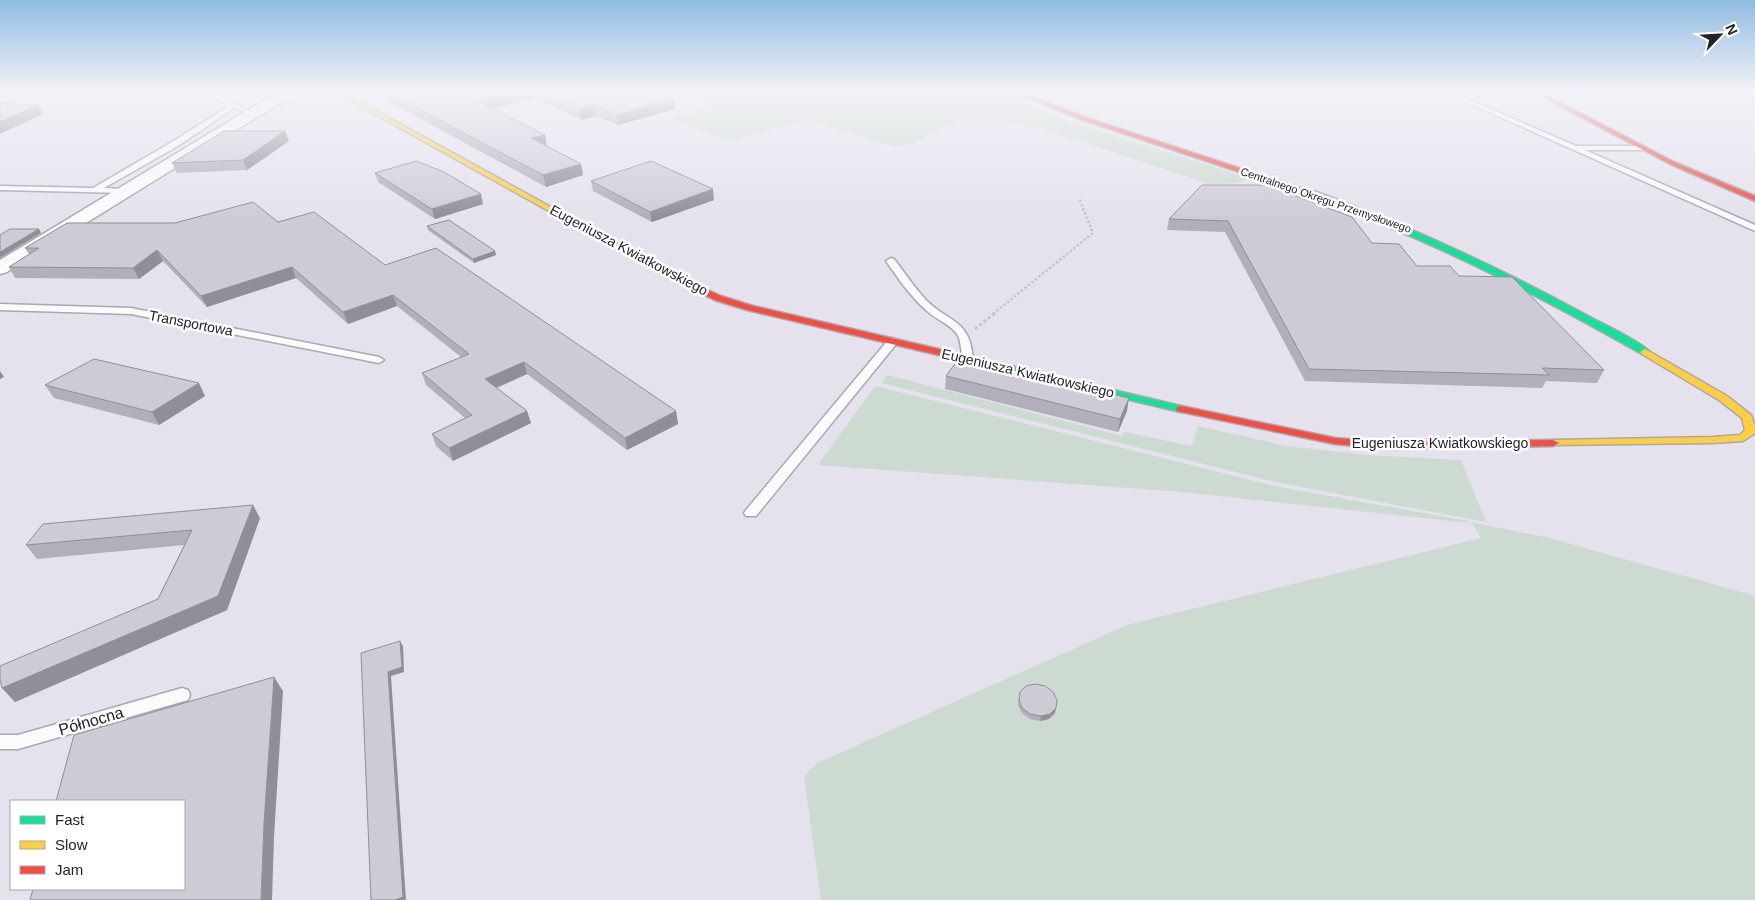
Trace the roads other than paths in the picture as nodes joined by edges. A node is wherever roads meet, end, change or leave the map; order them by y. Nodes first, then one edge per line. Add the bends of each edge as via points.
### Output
1 (191, 135) edge
2 (216, 135) edge
3 (416, 135) edge
4 (1135, 135) edge
5 (1544, 135) edge
6 (1616, 135) edge
7 (1574, 148) junction
8 (1640, 148) junction
9 (0, 188) edge
10 (95, 190) junction
11 (122, 191) junction
12 (1755, 199) edge
13 (1755, 228) edge
14 (891, 262) dead end
15 (0, 268) edge
16 (0, 308) edge
17 (893, 341) junction
18 (968, 358) junction
19 (379, 360) dead end
20 (1723, 398) joint
21 (1751, 417) edge
22 (1737, 439) junction
23 (1755, 443) edge
24 (751, 513) dead end
25 (182, 695) dead end
26 (0, 742) edge

1 - 10 lane
2 - 11 street
3 - 17 street, Eugeniusza Kwiatkowskiego via 684,283 718,298
4 - 20 street, Centralnego Okręgu Przemysłowego via 1314,194 1421,234 1540,292
5 - 7 lane
6 - 8 street
7 - 8 lane
7 - 13 lane
8 - 12 street
9 - 10 lane
10 - 11 lane
11 - 15 street
14 - 18 lane via 929,308 958,326 967,340
16 - 19 lane, Transportowa via 131,311
17 - 18 street, Eugeniusza Kwiatkowskiego
17 - 24 lane
18 - 22 street, Eugeniusza Kwiatkowskiego via 1259,427 1356,443 1390,446
20 - 21 lane
21 - 22 street via 1751,431
22 - 23 lane
25 - 26 lane, Północna via 18,742

